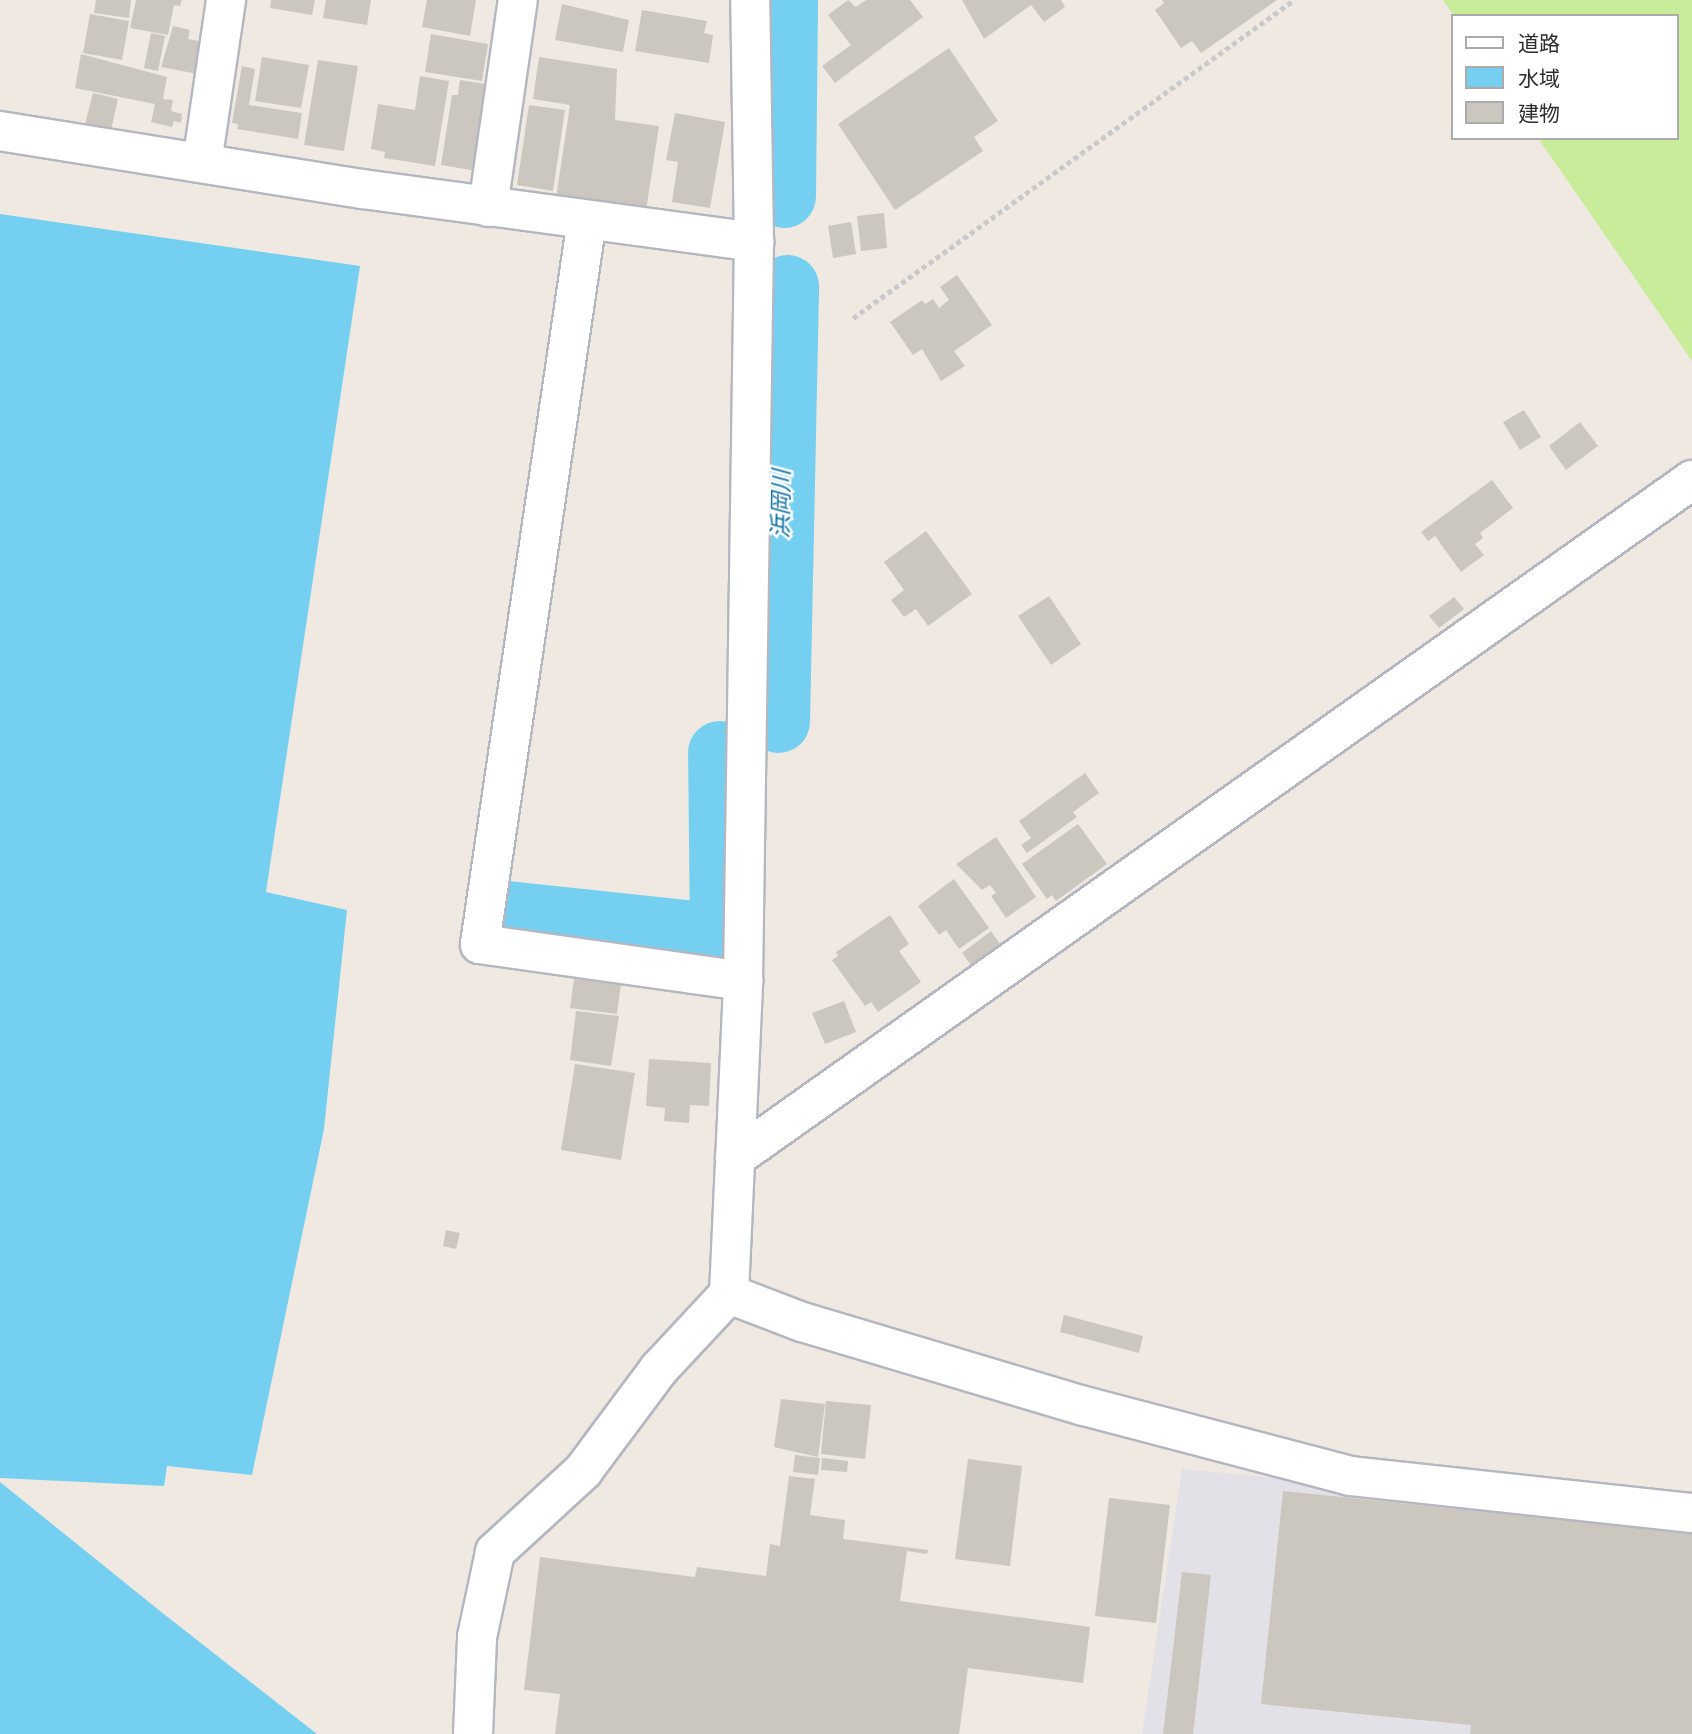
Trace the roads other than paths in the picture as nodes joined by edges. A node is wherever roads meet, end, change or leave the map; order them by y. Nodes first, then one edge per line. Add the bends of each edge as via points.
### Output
1 (226, 0) edge
2 (518, 0) edge
3 (750, 0) edge
4 (0, 131) edge
5 (202, 163) junction
6 (488, 207) junction
7 (587, 220) junction
8 (754, 242) junction
9 (1692, 480) edge
10 (743, 981) junction
11 (735, 1158) junction
12 (729, 1294) junction
13 (1692, 1513) edge
14 (473, 1734) edge

1 - 5 street
2 - 6 street
3 - 8 street
4 - 5 street
5 - 6 street
6 - 7 street
7 - 8 street
7 - 10 street via 480,944
8 - 10 street
9 - 11 street
10 - 11 street
11 - 12 street
12 - 13 street via 802,1322 1084,1406 1350,1476
12 - 14 street via 659,1369 583,1471 495,1552 477,1637

